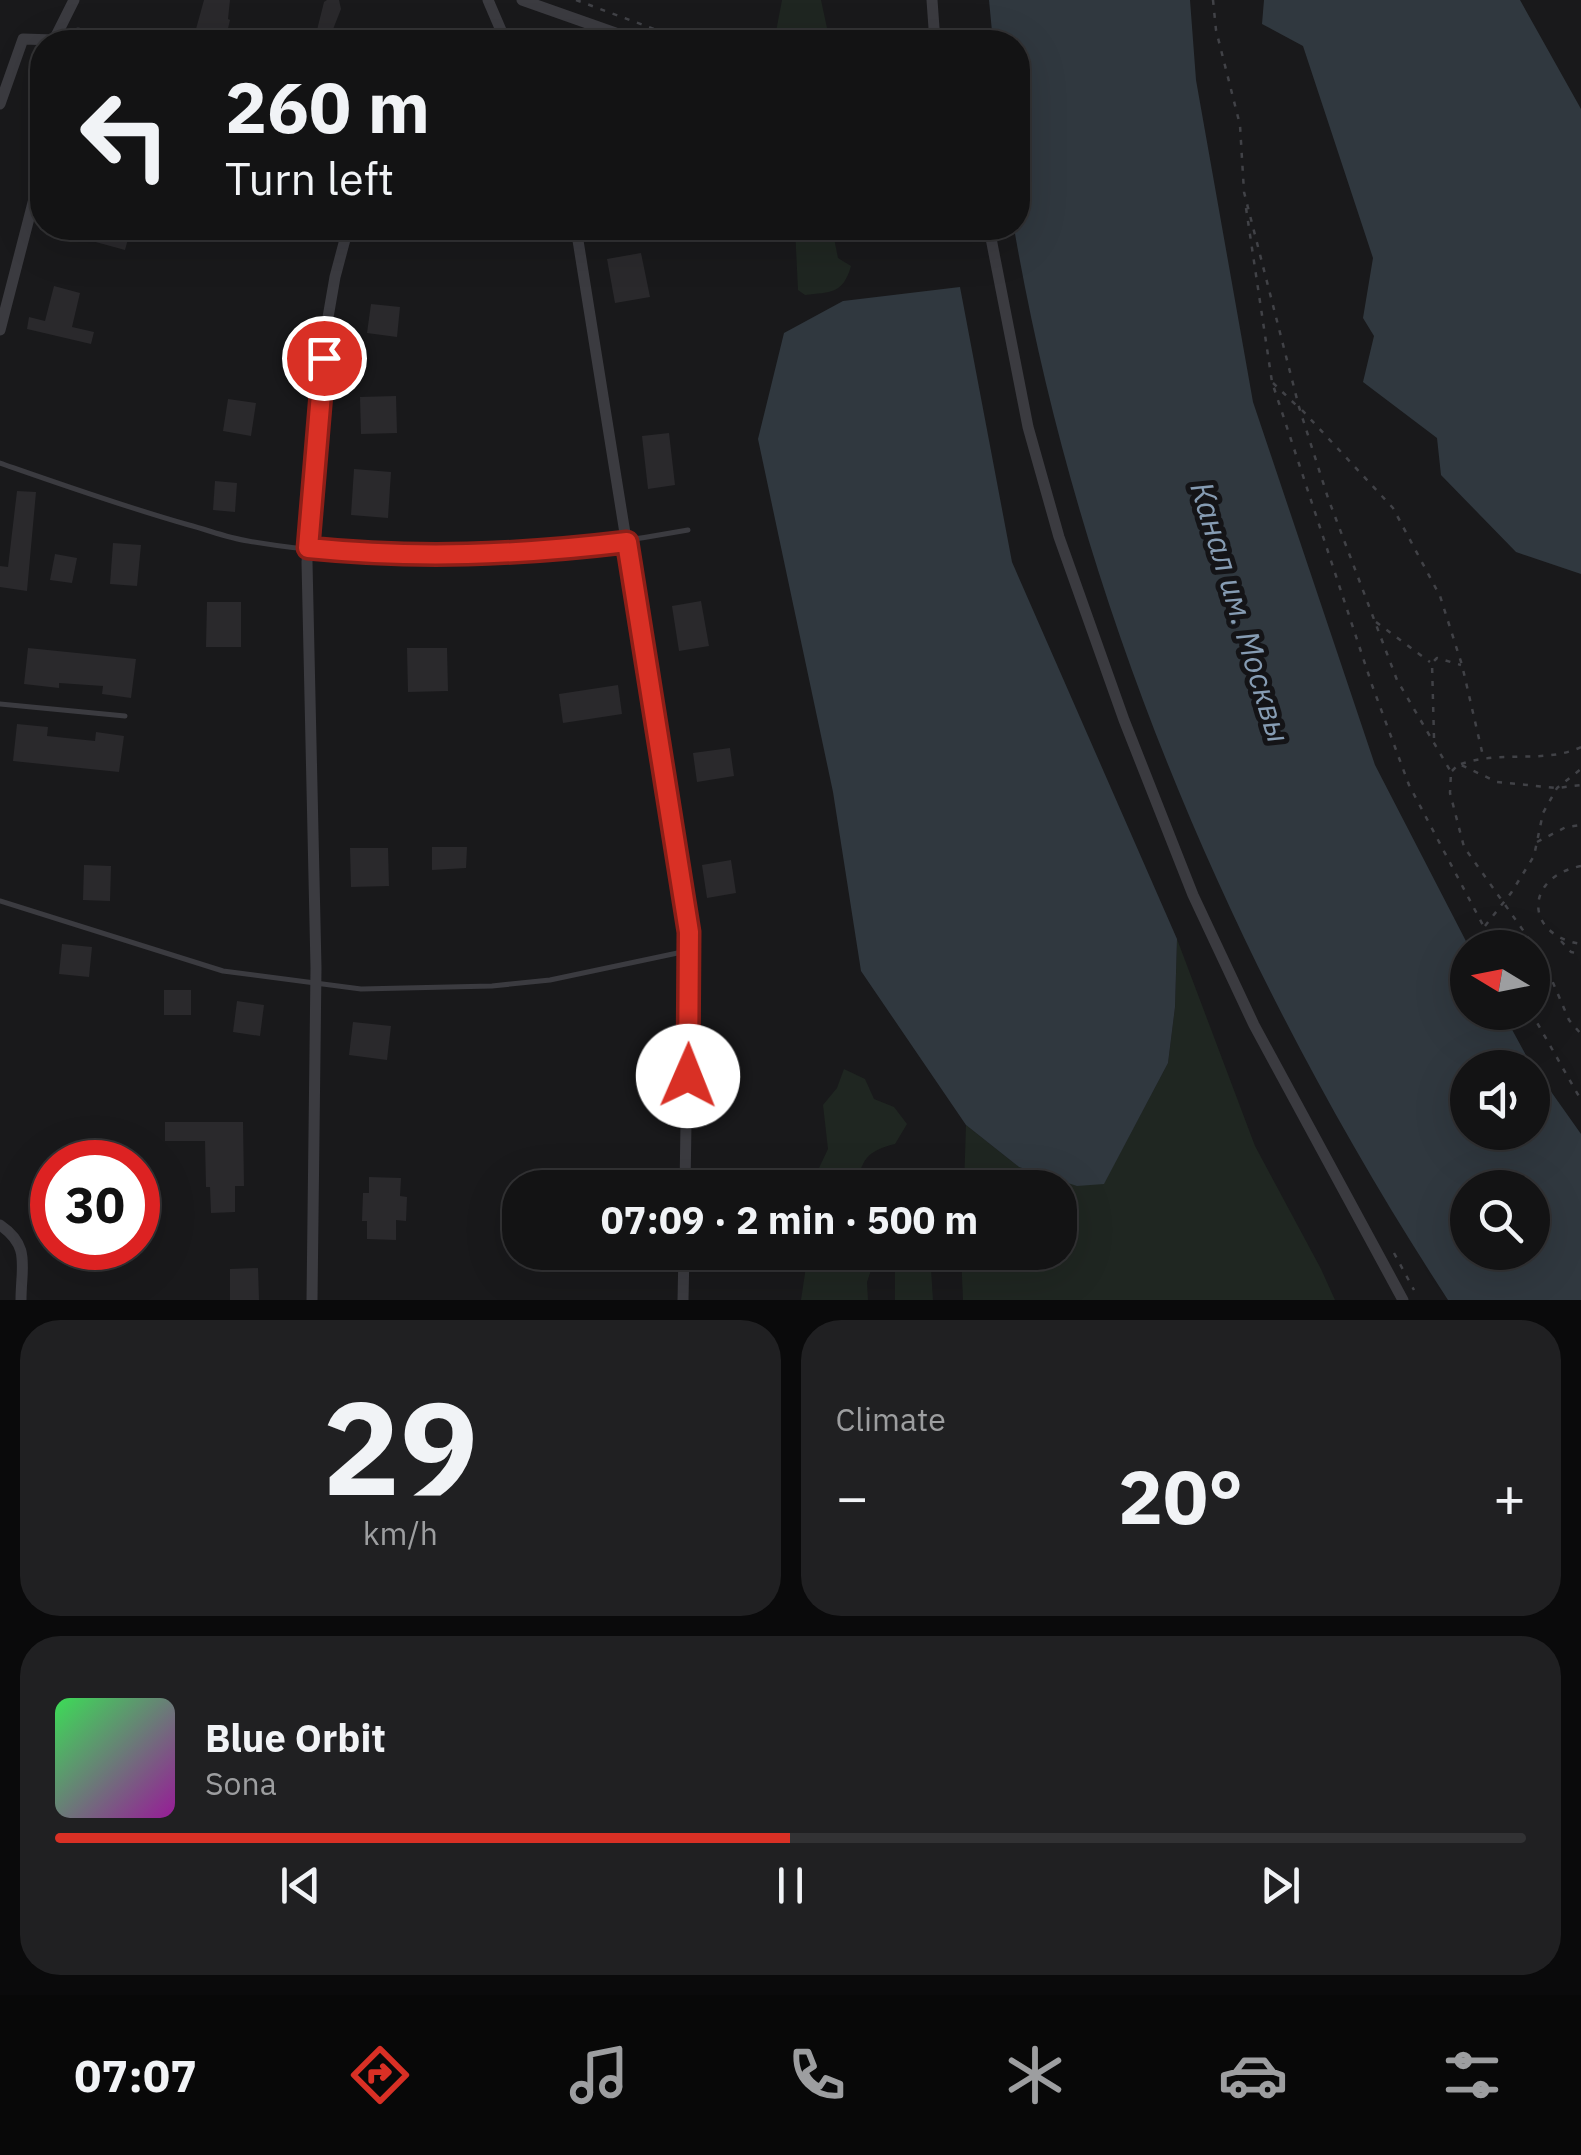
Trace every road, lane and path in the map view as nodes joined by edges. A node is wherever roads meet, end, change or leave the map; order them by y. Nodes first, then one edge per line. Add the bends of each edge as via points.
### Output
1 (74, 0) edge
2 (488, 0) edge
3 (522, 0) edge
4 (576, 0) edge
5 (932, 0) edge
6 (1214, 0) edge
7 (59, 30) edge
8 (501, 30) edge
9 (607, 30) edge
10 (657, 30) edge
11 (934, 30) edge
12 (30, 39) edge
13 (0, 104) edge
14 (1244, 192) junction
15 (30, 214) edge
16 (345, 240) edge
17 (578, 240) edge
18 (991, 240) edge
19 (0, 330) edge
20 (1272, 382) junction
21 (1299, 407) junction
22 (0, 463) edge
23 (688, 530) dead end
24 (627, 542) junction
25 (308, 548) junction
26 (1375, 621) junction
27 (1432, 663) junction
28 (1462, 666) junction
29 (0, 704) edge
30 (125, 716) dead end
31 (1434, 740) junction
32 (1581, 747) edge
33 (1483, 756) junction
34 (1460, 764) junction
35 (1581, 769) edge
36 (1450, 772) junction
37 (1581, 785) edge
38 (1557, 788) junction
39 (1581, 825) edge
40 (1535, 844) junction
41 (1581, 866) edge
42 (0, 901) edge
43 (1503, 904) junction
44 (1484, 927) junction
45 (1486, 930) edge
46 (1560, 940) junction
47 (1581, 944) edge
48 (690, 950) junction
49 (1581, 954) edge
50 (316, 984) junction
51 (1541, 1030) edge
52 (1581, 1034) edge
53 (1581, 1100) edge
54 (685, 1170) edge
55 (0, 1225) edge
56 (684, 1270) edge
57 (21, 1300) edge
58 (312, 1300) edge
59 (683, 1300) edge
60 (1403, 1300) edge

1 - 7 street
2 - 8 street
3 - 9 street
4 - 10 path
5 - 11 street
6 - 14 path via 1240,126
12 - 13 street via 24,39
14 - 20 path
14 - 21 path
15 - 19 street
16 - 25 street via 327,323
17 - 24 street
18 - 60 street via 1028,426 1059,538 1131,737 1193,895 1254,1025
20 - 21 path
20 - 44 path via 1409,785
21 - 26 path
21 - 28 path via 1393,508 1440,596
22 - 25 lane via 245,541
23 - 24 lane
24 - 25 lane via 406,557
24 - 48 street
25 - 50 street
26 - 27 path
26 - 31 path via 1397,680
27 - 28 path via 1437,658
27 - 31 path
28 - 33 path
29 - 30 lane
31 - 36 path
32 - 33 path via 1564,755
33 - 34 path
34 - 36 path
34 - 38 path via 1498,782
35 - 38 path
36 - 43 path via 1464,847
37 - 38 path
38 - 40 path
39 - 40 path
40 - 43 path
41 - 46 path via 1564,869 1540,890 1540,918
42 - 50 lane via 223,971
43 - 44 path
43 - 52 path via 1542,957
44 - 45 path
46 - 47 path
46 - 49 path
48 - 50 lane via 492,986
48 - 54 street
50 - 58 street
51 - 53 path
55 - 57 street via 22,1245
56 - 59 street

